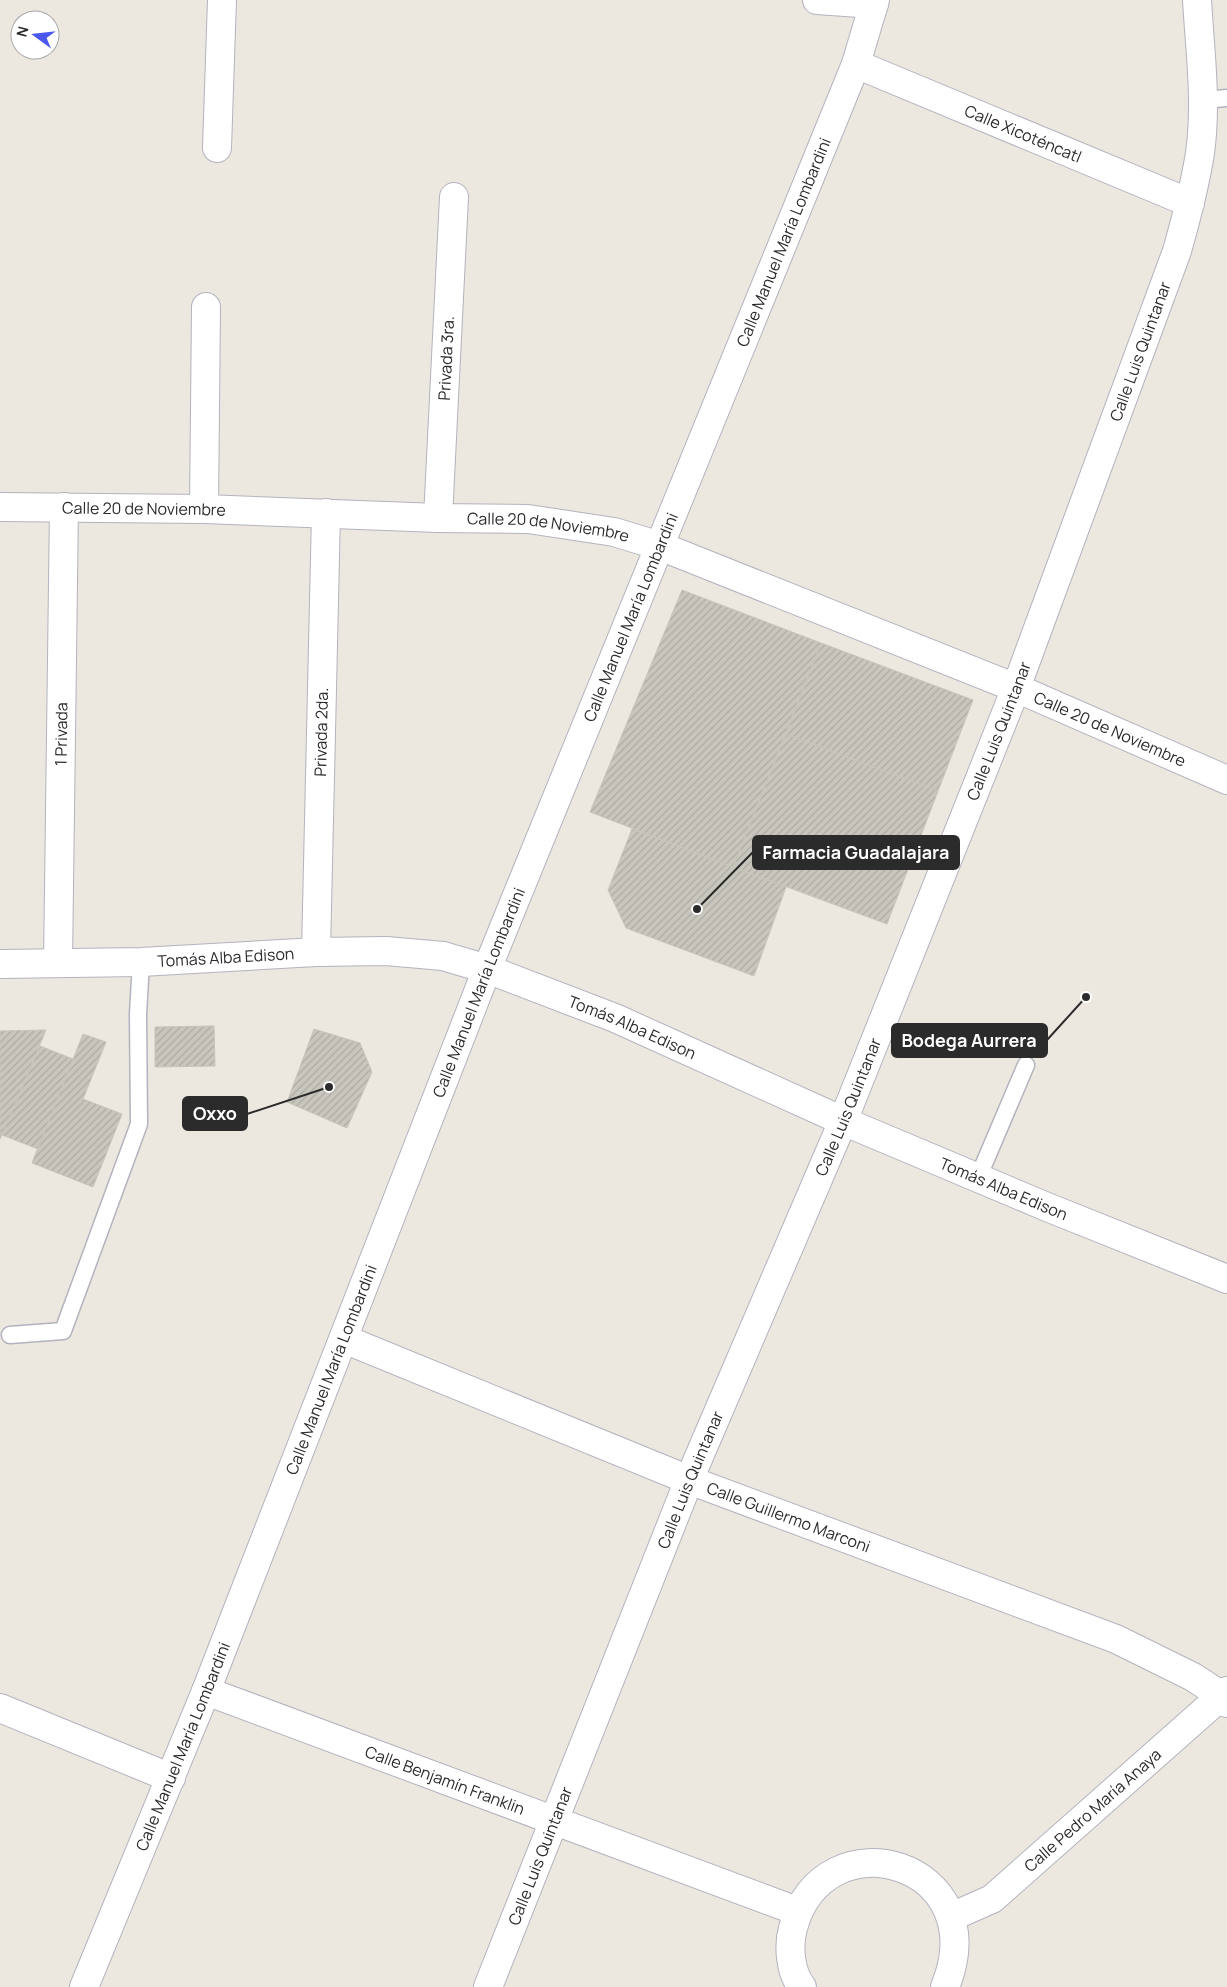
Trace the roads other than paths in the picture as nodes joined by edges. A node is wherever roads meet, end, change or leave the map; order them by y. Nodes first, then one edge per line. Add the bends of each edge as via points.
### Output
1 (222, 0) edge
2 (817, 0) edge
3 (1197, 0) edge
4 (874, 2) edge
5 (856, 64) junction
6 (1215, 99) edge
7 (217, 148) dead end
8 (454, 197) dead end
9 (1190, 203) junction
10 (206, 307) dead end
11 (64, 506) junction
12 (0, 507) edge
13 (204, 509) junction
14 (326, 513) junction
15 (438, 518) junction
16 (660, 546) junction
17 (1016, 688) junction
18 (1227, 780) edge
19 (316, 952) junction
20 (58, 962) junction
21 (141, 962) junction
22 (0, 964) edge
23 (487, 969) junction
24 (1026, 1065) dead end
25 (843, 1120) junction
26 (978, 1178) junction
27 (1227, 1279) edge
28 (10, 1335) dead end
29 (344, 1339) junction
30 (689, 1480) junction
31 (206, 1691) junction
32 (1225, 1697) edge
33 (0, 1708) edge
34 (171, 1778) junction
35 (554, 1822) junction
36 (797, 1911) junction
37 (951, 1917) junction
38 (84, 1987) edge
39 (488, 1987) edge
40 (802, 1987) edge
41 (944, 1987) edge

1 - 7 street
2 - 4 street
3 - 6 street, Calle Luis Quintanar
4 - 5 street, Calle Manuel María Lombardini
5 - 9 street, Calle Xicoténcatl
5 - 16 street, Calle Manuel María Lombardini
6 - 9 street, Calle Luis Quintanar
8 - 15 street, Privada 3ra.
9 - 17 street, Calle Luis Quintanar via 1177,251
10 - 13 street
11 - 12 street, Calle 20 de Noviembre
11 - 13 street, Calle 20 de Noviembre
11 - 20 street, 1 Privada
13 - 14 street, Calle 20 de Noviembre
14 - 15 street, Calle 20 de Noviembre
14 - 19 street, Privada 2da.
15 - 16 street, Calle 20 de Noviembre via 546,521 614,532
16 - 17 street, Calle 20 de Noviembre
16 - 23 street, Calle Manuel María Lombardini
17 - 18 street, Calle 20 de Noviembre
17 - 25 street, Calle Luis Quintanar
19 - 21 street, Tomás Alba Edison
19 - 23 street, Tomás Alba Edison via 386,951 434,955
20 - 21 street, Tomás Alba Edison
20 - 22 street, Tomás Alba Edison
21 - 28 lane via 139,1124 63,1331
23 - 25 street, Tomás Alba Edison via 615,1018
23 - 29 street, Calle Manuel María Lombardini
24 - 26 lane
25 - 26 street, Tomás Alba Edison
25 - 30 street, Calle Luis Quintanar
26 - 27 street, Tomás Alba Edison
29 - 30 street, Calle Guillermo Marconi
29 - 31 street, Calle Manuel María Lombardini
30 - 32 street, Calle Guillermo Marconi via 1116,1639 1193,1677
30 - 35 street, Calle Luis Quintanar
31 - 34 street, Calle Manuel María Lombardini
31 - 35 street, Calle Benjamín Franklin
32 - 37 street, Calle Pedro María Anaya via 992,1899
33 - 34 street
34 - 38 street, Calle Manuel María Lombardini
35 - 36 street, Calle Benjamín Franklin
35 - 39 street, Calle Luis Quintanar
36 - 37 street via 813,1888 836,1871 862,1863 890,1864 916,1874 938,1892
36 - 40 street via 791,1935 791,1960
37 - 41 street via 956,1944 953,1967

